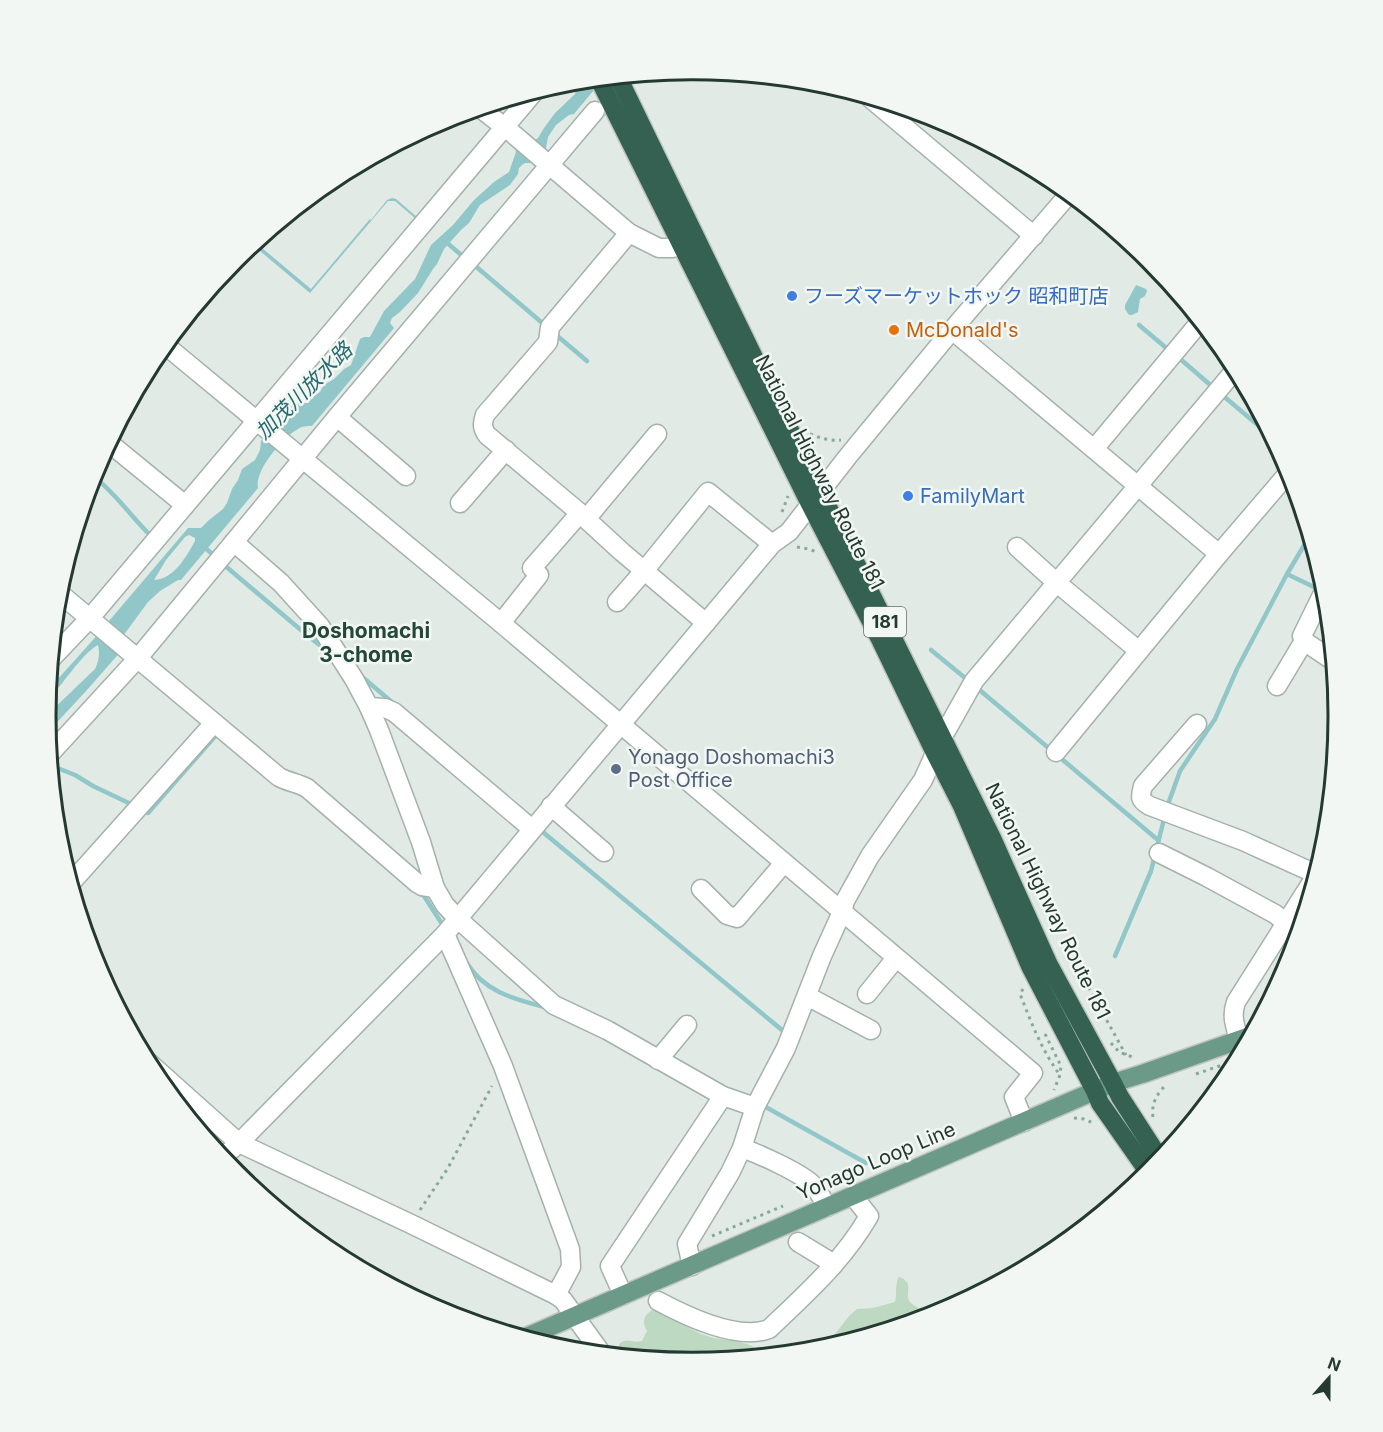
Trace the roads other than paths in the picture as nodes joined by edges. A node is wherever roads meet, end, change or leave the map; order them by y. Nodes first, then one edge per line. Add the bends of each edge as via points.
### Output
1 (622, 84) edge
2 (602, 86) edge
3 (528, 102) edge
4 (595, 111) dead end
5 (885, 111) edge
6 (488, 114) edge
7 (509, 130) junction
8 (548, 164) junction
9 (1064, 200) edge
10 (629, 233) junction
11 (1034, 236) junction
12 (673, 248) dead end
13 (1195, 328) edge
14 (952, 330) junction
15 (172, 351) edge
16 (1229, 377) edge
17 (337, 417) junction
18 (260, 424) junction
19 (657, 434) dead end
20 (115, 448) edge
21 (1094, 449) junction
22 (506, 450) junction
23 (299, 457) junction
24 (406, 476) dead end
25 (1282, 480) edge
26 (1138, 485) junction
27 (816, 498) junction
28 (460, 503) dead end
29 (185, 505) junction
30 (583, 516) junction
31 (234, 542) junction
32 (772, 544) junction
33 (1017, 547) dead end
34 (1219, 554) junction
35 (644, 571) junction
36 (1057, 583) junction
37 (67, 599) edge
38 (617, 602) dead end
39 (1317, 604) edge
40 (93, 620) junction
41 (501, 623) junction
42 (706, 623) junction
43 (1304, 641) junction
44 (1139, 651) junction
45 (59, 652) edge
46 (1324, 655) edge
47 (135, 656) junction
48 (1278, 686) dead end
49 (369, 707) junction
50 (214, 723) junction
51 (1197, 724) dead end
52 (620, 725) junction
53 (939, 745) junction
54 (57, 746) edge
55 (1056, 752) dead end
56 (551, 806) junction
57 (532, 829) junction
58 (604, 852) dead end
59 (1158, 853) dead end
60 (784, 863) junction
61 (1308, 873) edge
62 (76, 877) edge
63 (435, 888) junction
64 (700, 889) dead end
65 (1300, 900) edge
66 (842, 912) junction
67 (458, 919) junction
68 (1286, 923) junction
69 (445, 934) junction
70 (896, 958) junction
71 (867, 994) dead end
72 (810, 997) junction
73 (687, 1024) dead end
74 (1245, 1029) edge
75 (871, 1030) dead end
76 (1242, 1033) edge
77 (658, 1060) junction
78 (1113, 1083) junction
79 (175, 1085) edge
80 (1095, 1091) junction
81 (723, 1096) junction
82 (755, 1107) junction
83 (1024, 1122) junction
84 (239, 1143) junction
85 (742, 1148) junction
86 (1155, 1151) edge
87 (229, 1152) edge
88 (1143, 1164) edge
89 (853, 1196) junction
90 (827, 1207) junction
91 (798, 1242) dead end
92 (834, 1264) junction
93 (692, 1266) junction
94 (556, 1295) junction
95 (623, 1295) junction
96 (658, 1301) dead end
97 (574, 1316) junction
98 (537, 1332) edge
99 (595, 1345) edge

1 - 27 highway, National Highway Route 181 / 181 via 760,370
2 - 27 highway, National Highway Route 181 / 181
3 - 7 street
4 - 8 street
5 - 11 street
6 - 7 street
7 - 8 street
7 - 18 street
8 - 10 street
8 - 17 street
9 - 11 street
10 - 12 street via 659,248
10 - 22 street via 550,327 548,342 485,415 483,429
11 - 14 street
13 - 21 street
14 - 21 street
14 - 27 street
15 - 18 street
16 - 26 street
17 - 23 street
17 - 24 street
18 - 23 street
18 - 29 street
19 - 30 street
20 - 29 street
21 - 26 street
22 - 28 street
22 - 30 street
23 - 31 street
23 - 41 street
25 - 34 street
26 - 34 street
26 - 36 street
27 - 32 street via 789,531
27 - 53 highway, National Highway Route 181 / 181
29 - 40 street
30 - 35 street
30 - 41 street via 532,568 539,575
31 - 47 street
31 - 49 street via 281,583 320,626
32 - 35 street via 708,492
32 - 42 street
33 - 36 street
34 - 44 street
35 - 38 street
35 - 42 street
36 - 44 street
36 - 53 street via 974,681
37 - 40 street
39 - 43 street via 1303,632
40 - 45 street
40 - 47 street
41 - 52 street
42 - 52 street
43 - 46 street
43 - 48 street
44 - 55 street
47 - 50 street
47 - 54 street
49 - 57 street via 394,712
49 - 63 street
50 - 62 street
50 - 63 street via 279,777 307,788 417,883
51 - 61 street via 1143,786 1143,802 1243,841
52 - 56 street
52 - 60 street
53 - 66 street via 916,790 870,856
53 - 78 highway, National Highway Route 181 / 181 via 992,838 1048,963
53 - 80 highway, National Highway Route 181 / 181 via 1030,966
56 - 57 street
56 - 58 street
57 - 67 street
59 - 68 street
60 - 64 street via 737,918 727,915
60 - 66 street
63 - 67 street
65 - 68 street
66 - 70 street
66 - 72 street
67 - 69 street
67 - 77 street via 554,1005
68 - 74 street via 1234,1007 1233,1019
69 - 84 street
69 - 94 street via 503,1066 570,1249 571,1268
70 - 71 street
70 - 83 street via 1033,1073 1014,1097
72 - 75 street
72 - 82 street
73 - 77 street
76 - 78 main road, Yonago Loop Line
77 - 81 street
78 - 80 main road, Yonago Loop Line
78 - 86 highway, National Highway Route 181 / 181
79 - 84 street
80 - 83 main road, Yonago Loop Line
80 - 88 highway, National Highway Route 181 / 181
81 - 82 street
81 - 95 street via 610,1266
82 - 85 street
83 - 89 main road, Yonago Loop Line
84 - 87 street
84 - 94 street
85 - 90 street via 800,1176 814,1186
85 - 93 street via 687,1244
89 - 90 main road, Yonago Loop Line
89 - 92 street via 869,1216
90 - 93 main road, Yonago Loop Line
91 - 92 street
92 - 96 street via 793,1307 769,1329 760,1332 725,1330
93 - 95 main road, Yonago Loop Line
94 - 97 street
95 - 97 main road, Yonago Loop Line
97 - 98 main road, Yonago Loop Line
97 - 99 street

